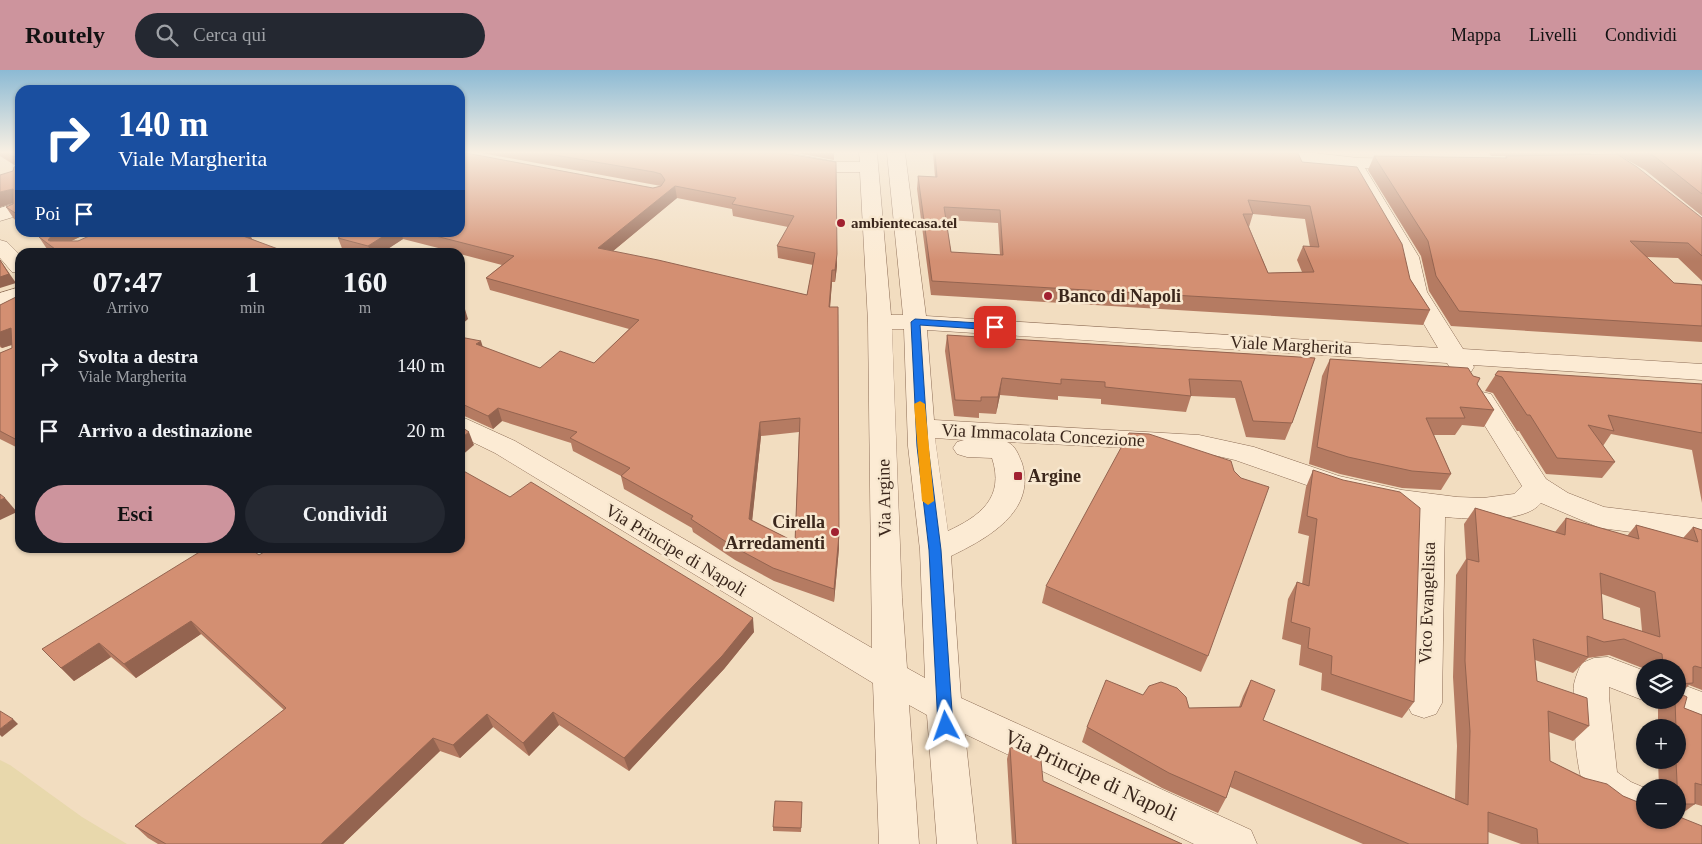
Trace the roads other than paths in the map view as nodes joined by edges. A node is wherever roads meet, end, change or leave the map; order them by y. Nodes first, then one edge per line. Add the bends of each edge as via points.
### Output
1 (870, 189) edge
2 (900, 189) edge
3 (1368, 189) edge
4 (15, 210) edge
5 (0, 215) edge
6 (0, 246) edge
7 (15, 262) edge
8 (15, 296) edge
9 (0, 301) edge
10 (880, 322) junction
11 (915, 322) junction
12 (1454, 355) junction
13 (1702, 372) edge
14 (465, 427) edge
15 (922, 437) junction
16 (1536, 486) junction
17 (1431, 504) junction
18 (1702, 530) edge
19 (935, 550) junction
20 (891, 676) junction
21 (1636, 683) edge
22 (1686, 701) edge
23 (1424, 703) dead end
24 (944, 707) junction
25 (1702, 708) edge
26 (1636, 803) edge
27 (899, 844) edge
28 (957, 844) edge
29 (1237, 844) edge

1 - 10 street, Via Argine
2 - 11 street
3 - 12 street via 1408,257 1416,292
4 - 5 street
6 - 7 street
8 - 9 street
10 - 11 street, Viale Margherita
10 - 20 street, Via Argine
11 - 12 street, Viale Margherita
11 - 15 street
12 - 13 street, Viale Margherita
12 - 16 street
14 - 20 street, Via Principe di Napoli via 505,447
15 - 17 street, Via Immacolata Concezione via 1155,441 1213,446 1355,490
15 - 19 street
15 - 19 street via 1000,450 1004,452 1010,477 1003,508 988,523
16 - 17 street, Via Immacolata Concezione via 1533,496 1523,503 1498,508
16 - 18 street via 1565,503 1600,516
17 - 23 street, Vico Evangelista
19 - 24 street
20 - 24 street, Via Principe di Napoli
20 - 27 street, Via Argine
21 - 26 street via 1608,672 1594,673 1591,684 1600,781 1618,796
22 - 25 street
24 - 28 street
24 - 29 street, Via Principe di Napoli

